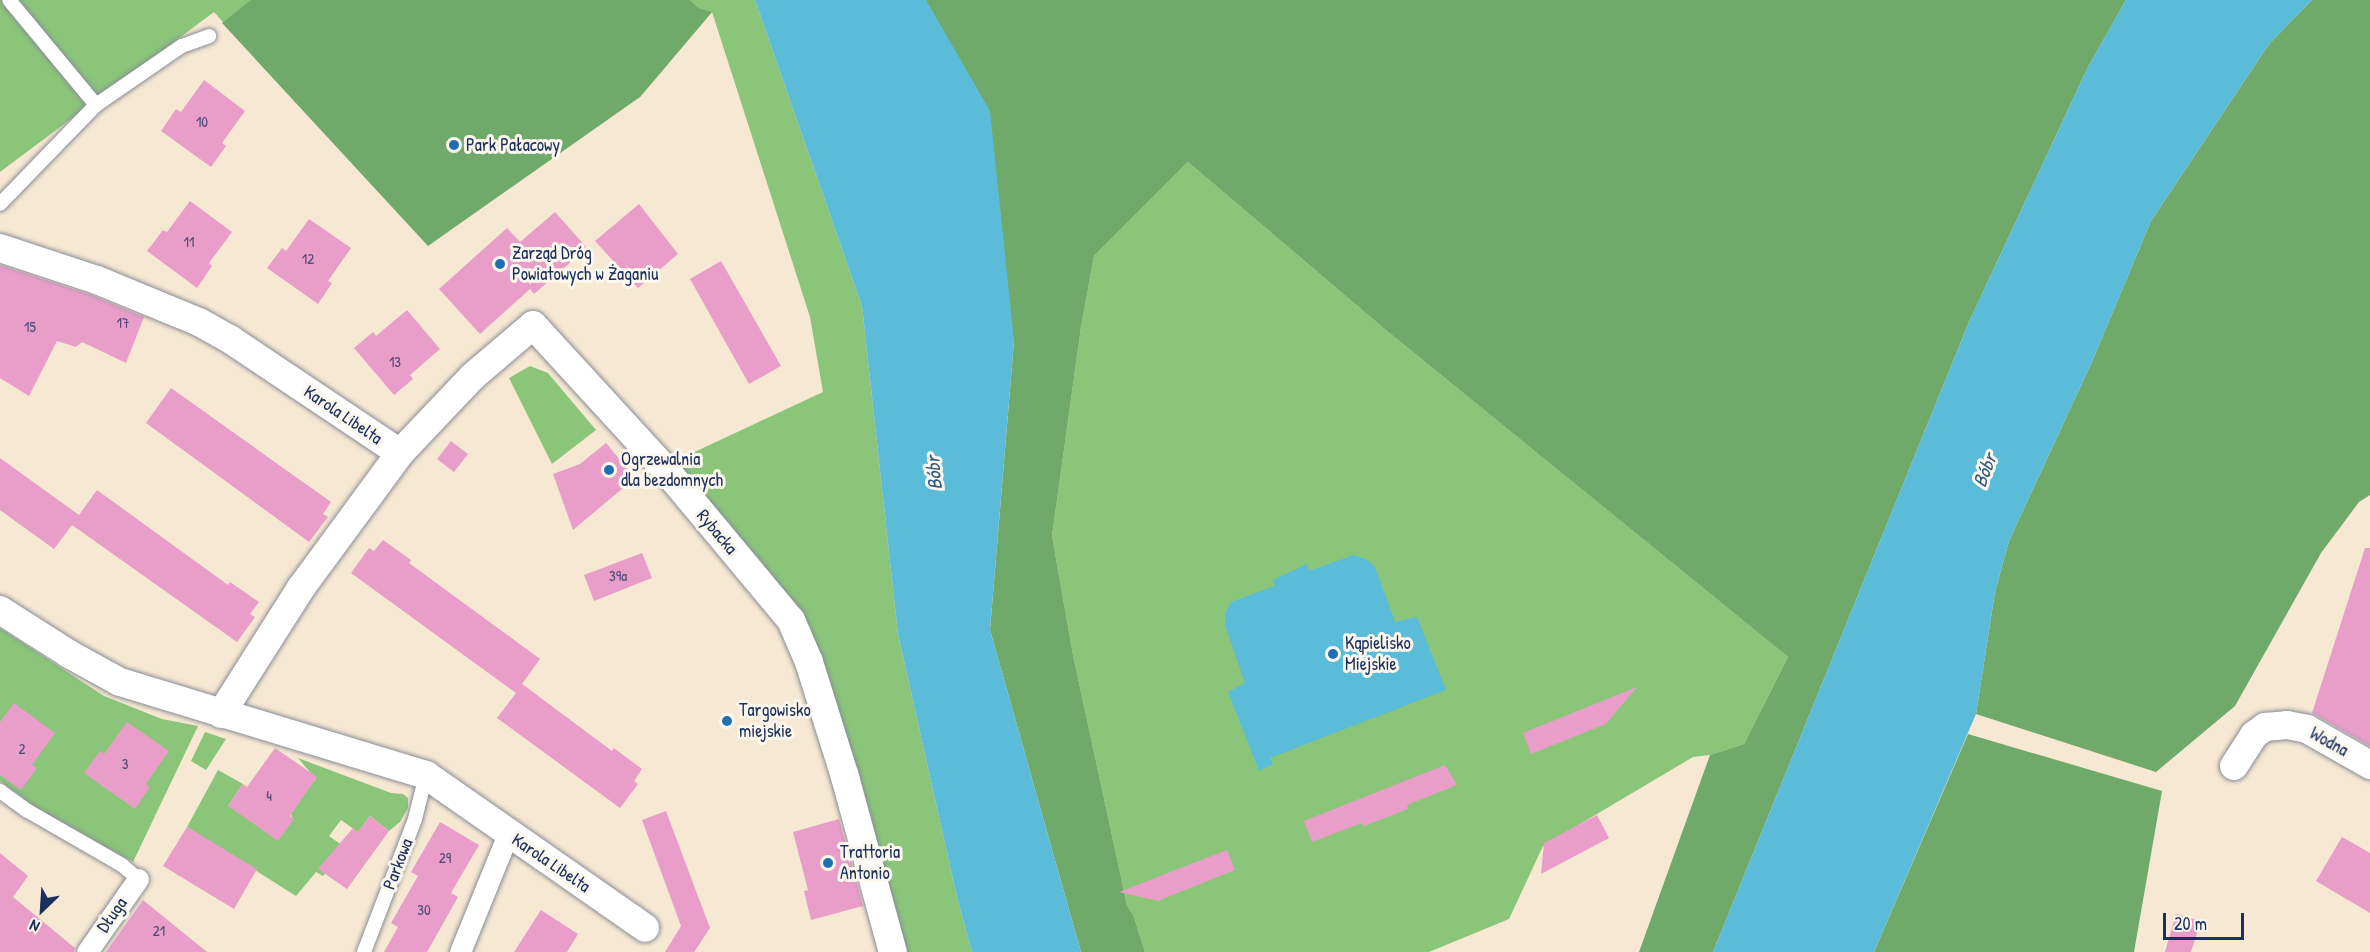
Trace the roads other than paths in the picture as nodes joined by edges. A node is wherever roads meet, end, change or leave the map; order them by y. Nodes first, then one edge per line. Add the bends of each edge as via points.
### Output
1 (9, 0) edge
2 (208, 36) dead end
3 (96, 105) junction
4 (0, 204) edge
5 (0, 248) edge
6 (400, 453) junction
7 (0, 609) edge
8 (221, 714) junction
9 (2370, 765) edge
10 (2234, 766) dead end
11 (426, 775) junction
12 (0, 791) edge
13 (508, 834) junction
14 (138, 879) joint
15 (645, 928) dead end
16 (87, 952) edge
17 (364, 952) edge
18 (460, 952) edge
19 (893, 952) edge

1 - 3 lane
2 - 3 lane via 182,46
3 - 4 lane
5 - 6 street, Karola Libelta via 97,280 200,322
6 - 8 street, Karola Libelta via 301,588
6 - 19 street, Rybacka via 472,377 533,325 665,469 791,620 809,662 835,745
7 - 8 street, Karola Libelta via 120,682
8 - 11 street, Karola Libelta
9 - 10 street, Wodna via 2307,729 2287,725 2265,727 2254,735
11 - 13 street, Karola Libelta
11 - 17 lane, Parkowa via 415,819
12 - 14 lane via 122,865
13 - 15 street, Karola Libelta
13 - 18 street
14 - 16 street, Długa

